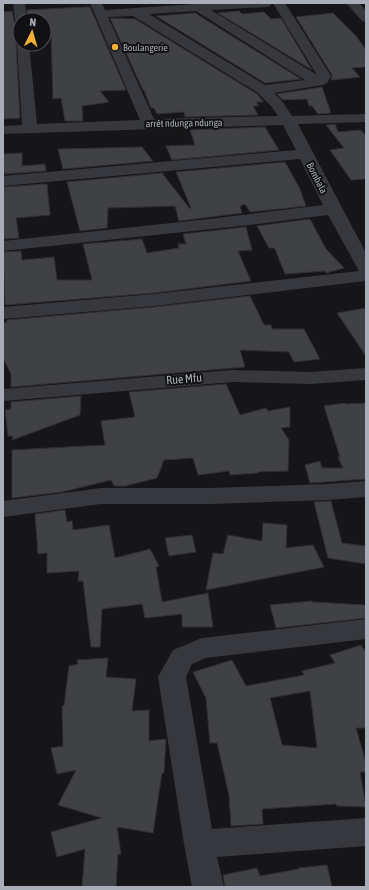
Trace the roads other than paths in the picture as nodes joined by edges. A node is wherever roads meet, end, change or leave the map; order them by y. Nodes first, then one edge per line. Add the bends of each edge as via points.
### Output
1 (16, 3) edge
2 (266, 3) edge
3 (279, 3) edge
4 (9, 4) edge
5 (358, 5) edge
6 (99, 8) edge
7 (199, 8) junction
8 (136, 12) junction
9 (366, 18) edge
10 (24, 52) edge
11 (318, 82) junction
12 (263, 90) junction
13 (365, 119) edge
14 (288, 120) junction
15 (149, 124) junction
16 (30, 128) junction
17 (3, 130) edge
18 (304, 154) junction
19 (3, 181) edge
20 (333, 209) junction
21 (3, 246) edge
22 (366, 269) edge
23 (366, 276) edge
24 (3, 313) edge
25 (366, 374) edge
26 (3, 395) edge
27 (366, 489) edge
28 (3, 509) edge
29 (366, 630) edge
30 (366, 832) edge
31 (198, 844) junction
32 (208, 887) edge

1 - 4 street
2 - 7 street
3 - 11 street via 324,74 324,78
5 - 9 street
6 - 8 street
6 - 15 street
7 - 8 street
7 - 11 street
8 - 12 street, Bombala
10 - 16 street
11 - 12 street
12 - 14 street, Bombala
13 - 14 street, arrêt ndunga ndunga
14 - 15 street, arrêt ndunga ndunga
14 - 18 street, Bombala
15 - 16 street, arrêt ndunga ndunga
16 - 17 street, arrêt ndunga ndunga
18 - 19 street
18 - 20 street, Bombala
20 - 21 street via 271,218
20 - 22 street, Bombala
23 - 24 street via 154,300
25 - 26 street, Rue Mfu via 310,378 212,377
27 - 28 street via 210,496 101,496
29 - 31 street via 202,648 182,657 172,677
30 - 31 street
31 - 32 street

